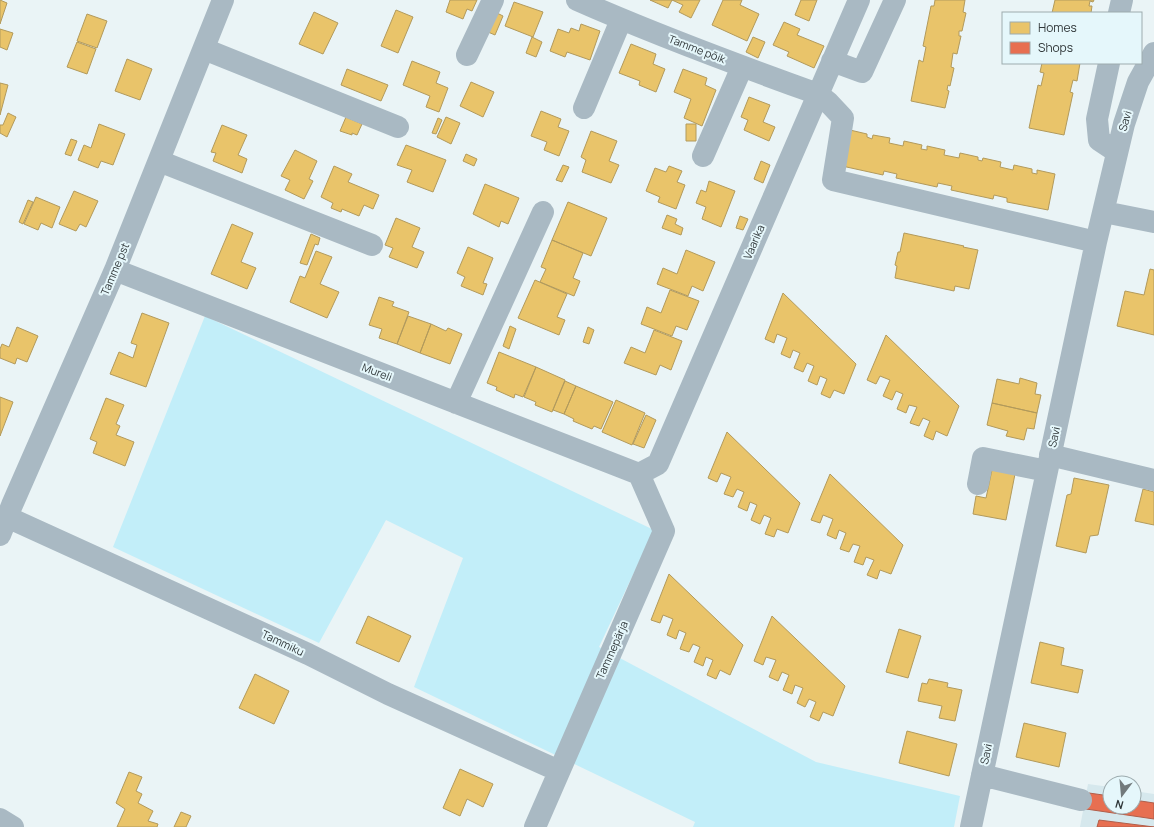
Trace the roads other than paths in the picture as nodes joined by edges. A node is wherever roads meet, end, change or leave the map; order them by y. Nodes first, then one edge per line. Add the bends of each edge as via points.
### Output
1 (223, 0) edge
2 (493, 0) edge
3 (577, 0) edge
4 (859, 0) edge
5 (895, 0) edge
6 (1122, 0) edge
7 (1119, 12) edge
8 (621, 20) junction
9 (204, 49) junction
10 (1154, 53) edge
11 (467, 55) dead end
12 (832, 61) junction
13 (1109, 64) edge
14 (742, 67) junction
15 (1146, 84) edge
16 (818, 94) junction
17 (584, 108) dead end
18 (398, 127) dead end
19 (1117, 152) junction
20 (703, 156) dead end
21 (159, 161) junction
22 (543, 212) dead end
23 (1104, 212) junction
24 (1154, 222) edge
25 (1096, 242) junction
26 (372, 245) dead end
27 (115, 270) junction
28 (456, 403) junction
29 (1049, 463) junction
30 (639, 474) junction
31 (1154, 480) edge
32 (978, 484) dead end
33 (4, 526) edge
34 (559, 771) junction
35 (982, 775) junction
36 (1081, 800) dead end
37 (0, 819) edge
38 (13, 827) edge
39 (535, 827) edge
40 (971, 827) edge

1 - 9 street, Tamme pst
2 - 11 street
3 - 8 street, Tamme põik
4 - 12 street, Vaarika
5 - 12 street via 862,72
6 - 7 street
8 - 14 street, Tamme põik
8 - 17 street
9 - 18 street
9 - 21 street, Tamme pst
10 - 15 street, Savi
12 - 16 street, Vaarika
13 - 19 street via 1098,119 1099,140
14 - 16 street, Tamme põik
14 - 20 street
15 - 19 street, Savi via 1124,124
16 - 25 street via 843,118 833,180
16 - 30 street, Vaarika via 658,464
19 - 23 street, Savi
21 - 26 street
21 - 27 street, Tamme pst
22 - 28 street
23 - 24 street
23 - 25 street, Savi
25 - 29 street, Savi
27 - 28 street, Mureli
27 - 33 street, Tamme pst
28 - 30 street, Mureli
29 - 31 street
29 - 32 street via 983,458
29 - 35 street, Savi
30 - 34 street, Tammepärja via 664,530
33 - 34 street, Tammiku via 308,654
34 - 39 street, Tammepärja
35 - 36 street
35 - 40 street, Savi
37 - 38 street

